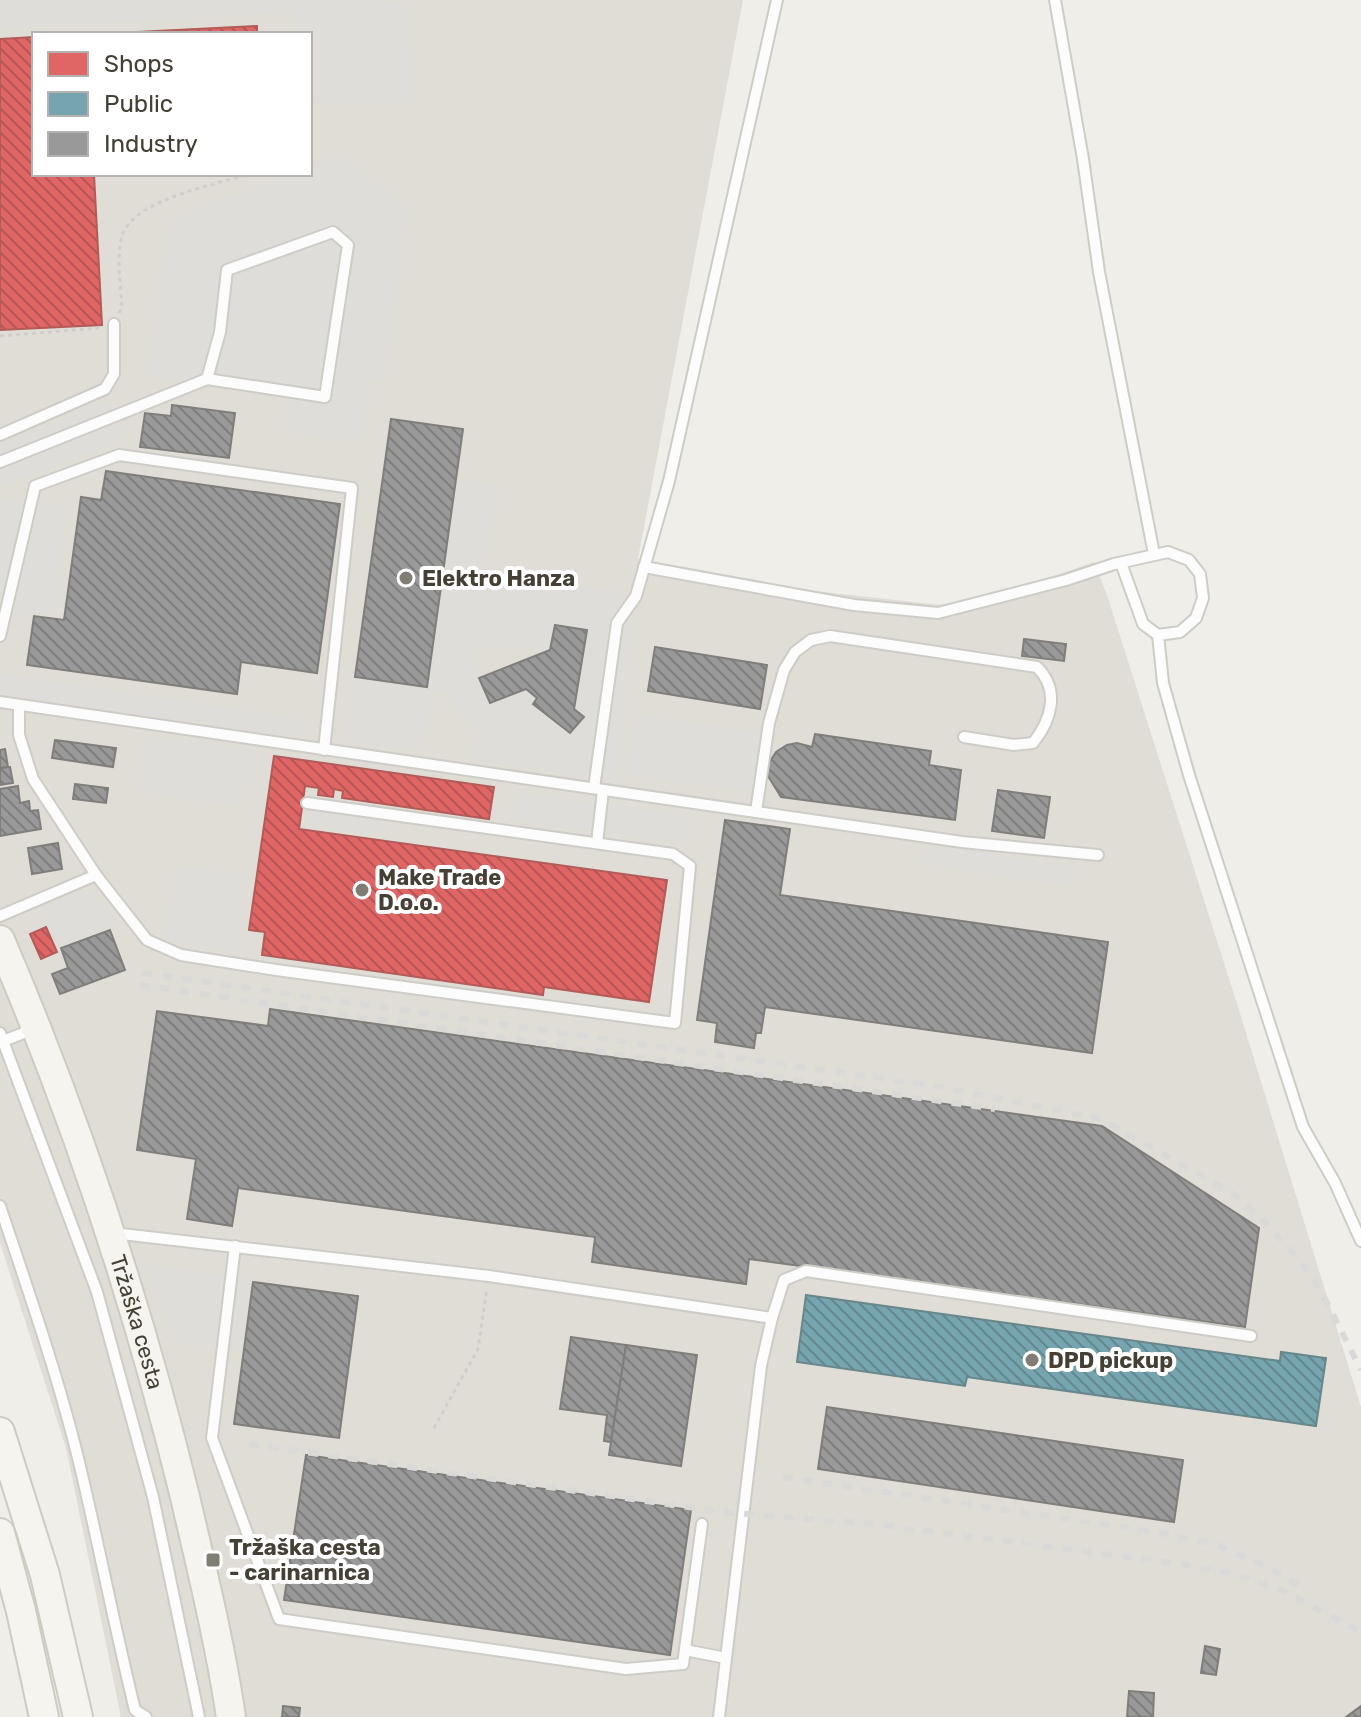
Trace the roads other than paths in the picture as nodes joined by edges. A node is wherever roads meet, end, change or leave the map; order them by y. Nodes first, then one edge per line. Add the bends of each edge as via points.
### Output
1 (777, 0) edge
2 (1055, 0) edge
3 (114, 324) road end
4 (207, 379) junction
5 (0, 435) edge
6 (0, 462) edge
7 (1154, 554) junction
8 (1121, 563) junction
9 (644, 567) junction
10 (1158, 635) junction
11 (0, 636) edge
12 (0, 702) edge
13 (19, 705) junction
14 (964, 737) dead end
15 (324, 750) junction
16 (599, 789) junction
17 (307, 803) dead end
18 (756, 812) junction
19 (597, 843) junction
20 (1098, 855) dead end
21 (96, 875) junction
22 (0, 916) edge
23 (0, 940) edge
24 (36, 1028) junction
25 (2, 1037) edge
26 (0, 1206) edge
27 (112, 1233) junction
28 (1361, 1241) edge
29 (235, 1246) junction
30 (772, 1318) junction
31 (1251, 1336) dead end
32 (0, 1432) edge
33 (702, 1524) dead end
34 (0, 1533) edge
35 (685, 1650) junction
36 (726, 1658) junction
37 (44, 1717) edge
38 (78, 1717) edge
39 (146, 1717) edge
40 (199, 1717) edge
41 (231, 1717) edge
42 (719, 1717) edge

1 - 9 lane via 669,481
2 - 7 lane via 1099,272
3 - 5 lane via 114,374 105,389
4 - 4 lane via 220,332 227,270 333,232 348,245 325,397
4 - 6 lane
7 - 8 lane
7 - 10 lane via 1168,552 1189,560 1200,574 1203,598 1196,618 1180,632
8 - 9 lane via 938,613 854,605
8 - 10 lane via 1143,624
9 - 16 lane via 636,596 617,623
10 - 28 lane via 1163,683 1189,775 1303,1127
11 - 15 lane via 35,486 119,455 352,488
12 - 13 lane
13 - 15 lane
13 - 21 lane via 19,735 33,779
14 - 18 lane via 1033,743 1045,727 1051,699 1048,678 1037,667 897,644 830,636 811,640 784,670 769,723
15 - 16 lane
16 - 18 lane
16 - 19 lane
17 - 19 lane
18 - 20 lane via 962,842
19 - 21 lane via 673,854 690,866 675,1023 181,955 147,940
21 - 22 lane
23 - 24 street, Tržaška cesta
24 - 25 lane
24 - 27 street, Tržaška cesta
25 - 40 lane via 97,1292 153,1497
26 - 39 lane via 83,1477 135,1710
27 - 29 lane
27 - 41 street, Tržaška cesta via 163,1408 208,1593
29 - 30 lane via 489,1276
29 - 35 lane via 212,1438 279,1619 626,1669 683,1664
30 - 31 lane via 784,1280 806,1271
30 - 36 lane via 761,1366
32 - 38 street via 45,1575
33 - 35 lane
34 - 37 street
35 - 36 lane
36 - 42 lane

